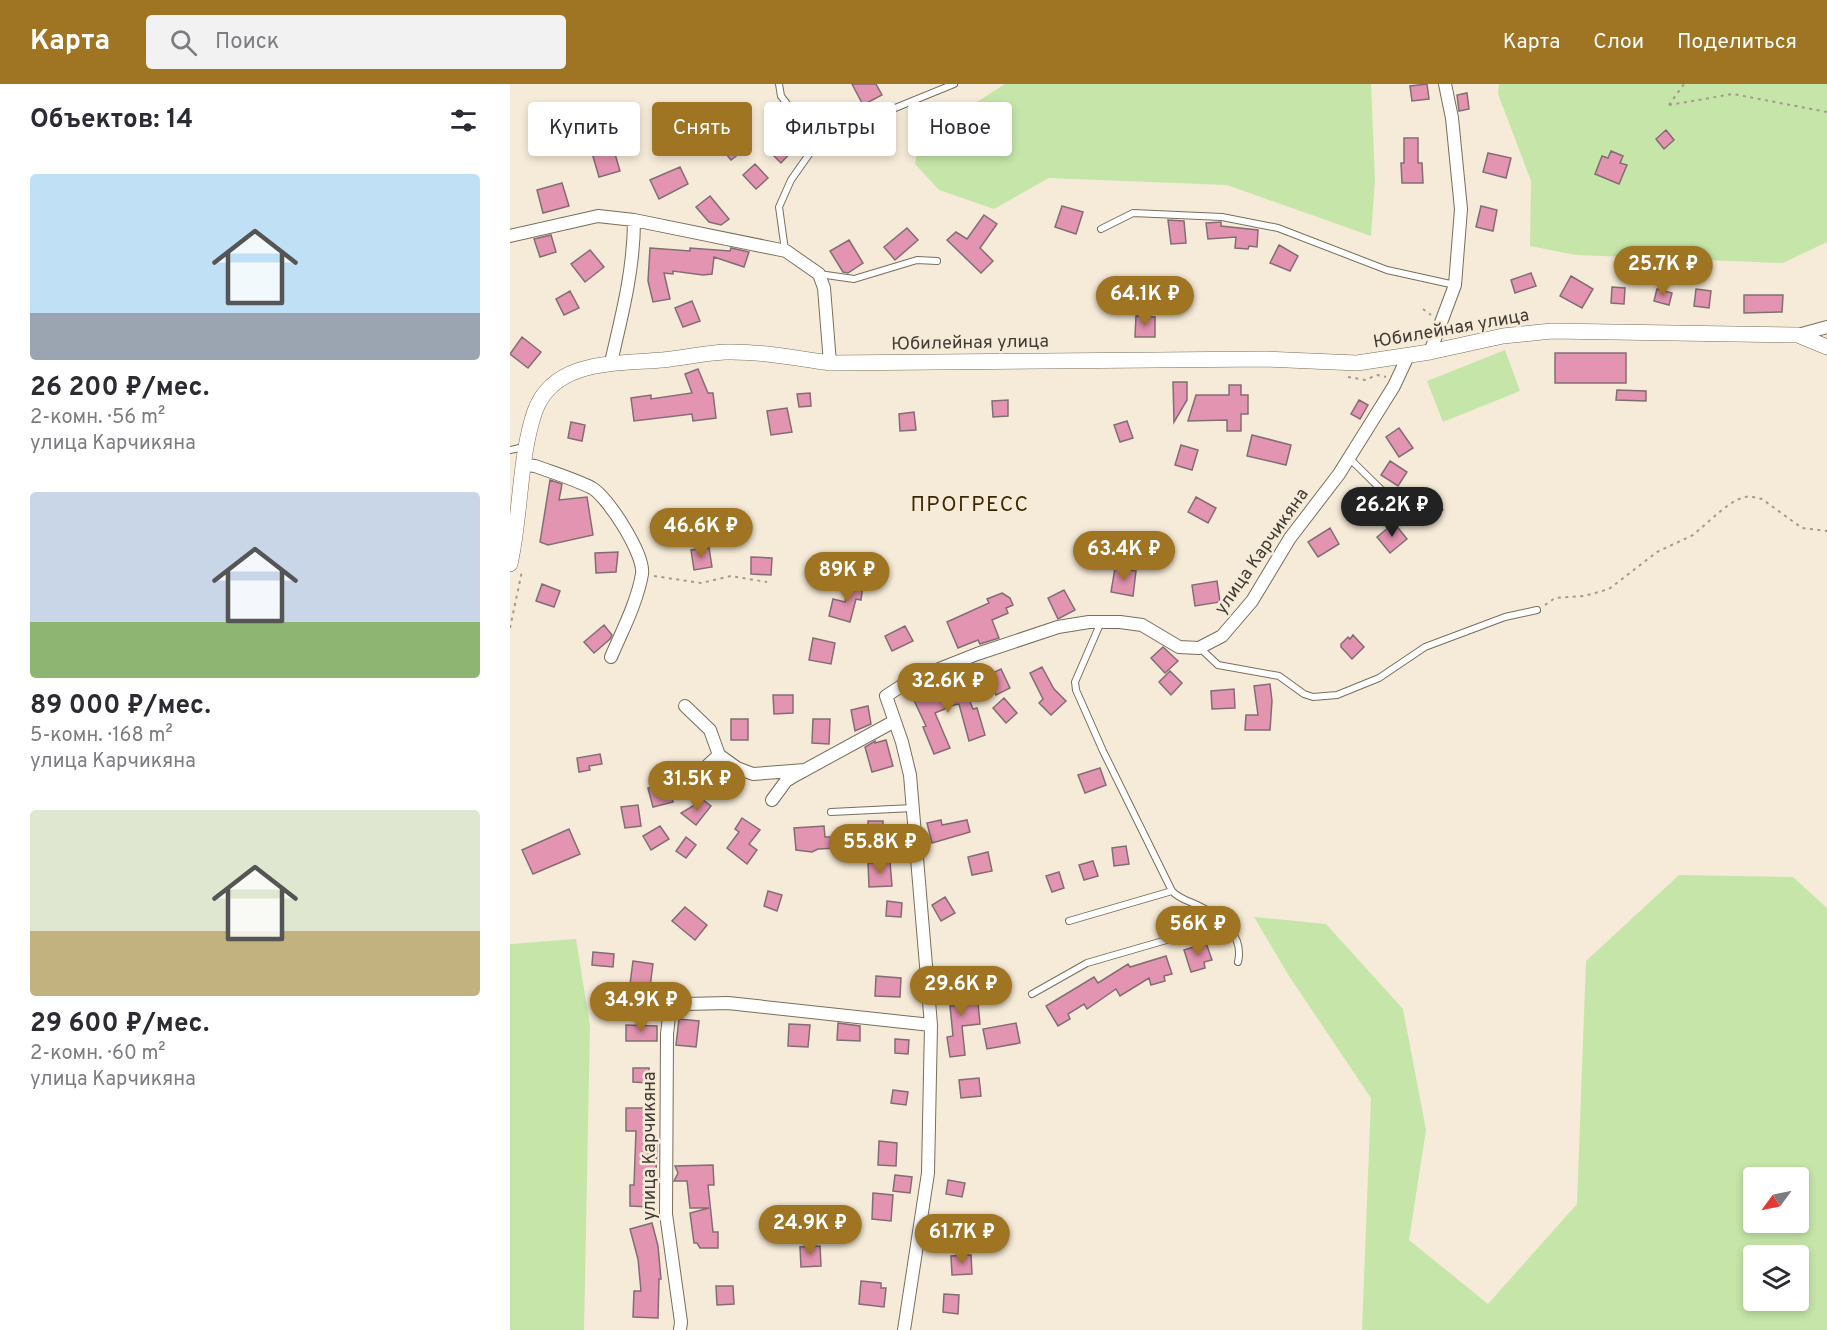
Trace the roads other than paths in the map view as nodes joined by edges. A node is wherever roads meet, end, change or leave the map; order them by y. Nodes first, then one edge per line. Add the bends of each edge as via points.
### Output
1 (779, 84) edge
2 (954, 84) edge
3 (1445, 84) edge
4 (786, 102) edge
5 (896, 108) edge
6 (808, 156) edge
7 (634, 220) junction
8 (1101, 229) dead end
9 (510, 236) edge
10 (786, 251) junction
11 (938, 261) dead end
12 (819, 274) junction
13 (1455, 285) junction
14 (1827, 327) edge
15 (1798, 335) junction
16 (1827, 347) edge
17 (1430, 352) junction
18 (1408, 356) junction
19 (611, 362) junction
20 (830, 363) junction
21 (527, 446) junction
22 (510, 450) edge
23 (1349, 458) junction
24 (525, 465) junction
25 (1400, 508) dead end
26 (516, 566) edge
27 (1537, 609) road end
28 (1101, 622) junction
29 (1199, 648) junction
30 (611, 657) dead end
31 (685, 706) dead end
32 (893, 722) junction
33 (719, 755) junction
34 (805, 770) junction
35 (676, 785) dead end
36 (772, 800) dead end
37 (913, 808) junction
38 (831, 812) dead end
39 (1172, 891) junction
40 (1069, 921) dead end
41 (1225, 923) junction
42 (1238, 962) dead end
43 (1032, 994) dead end
44 (931, 1025) junction
45 (680, 1330) edge
46 (904, 1330) edge

1 - 4 lane
2 - 5 lane
3 - 13 street via 1461,209
6 - 10 lane via 790,180 779,207
7 - 9 street via 598,216
7 - 10 street
7 - 19 street via 626,298
8 - 13 lane via 1133,213 1222,216 1278,228 1387,270
10 - 12 street
11 - 12 lane via 917,260 854,279
12 - 20 street via 824,288
13 - 17 street
14 - 15 street
15 - 16 street, Юбилейная улица
15 - 17 street, Юбилейная улица via 1552,331 1503,336
17 - 18 street, Юбилейная улица
18 - 20 street, Юбилейная улица via 1357,363 1266,359
18 - 23 street, улица Карчикяна
19 - 20 street, Юбилейная улица via 725,352
19 - 21 street, Юбилейная улица via 582,369 547,392 536,410
21 - 22 lane
21 - 24 street, Юбилейная улица
23 - 25 lane
23 - 29 street, улица Карчикяна via 1290,538 1252,601 1222,636
24 - 26 street, Юбилейная улица
24 - 30 street via 594,489 639,551 642,573
27 - 29 lane via 1425,647 1379,678 1337,695 1313,697 1279,676 1218,665
28 - 29 street via 1142,625 1179,646
28 - 32 street via 1058,627 909,681 886,696
28 - 39 lane via 1075,682 1076,690
31 - 33 street via 710,730
32 - 34 street
32 - 37 street via 910,775
33 - 34 street via 753,774
33 - 35 street via 694,778
34 - 36 street via 786,781
37 - 38 lane
37 - 44 street
39 - 40 lane
39 - 41 lane
41 - 42 lane via 1238,941
41 - 43 lane via 1087,963
44 - 45 street, улица Карчикяна via 728,1004 670,1008 666,1214
44 - 46 street via 928,1173

